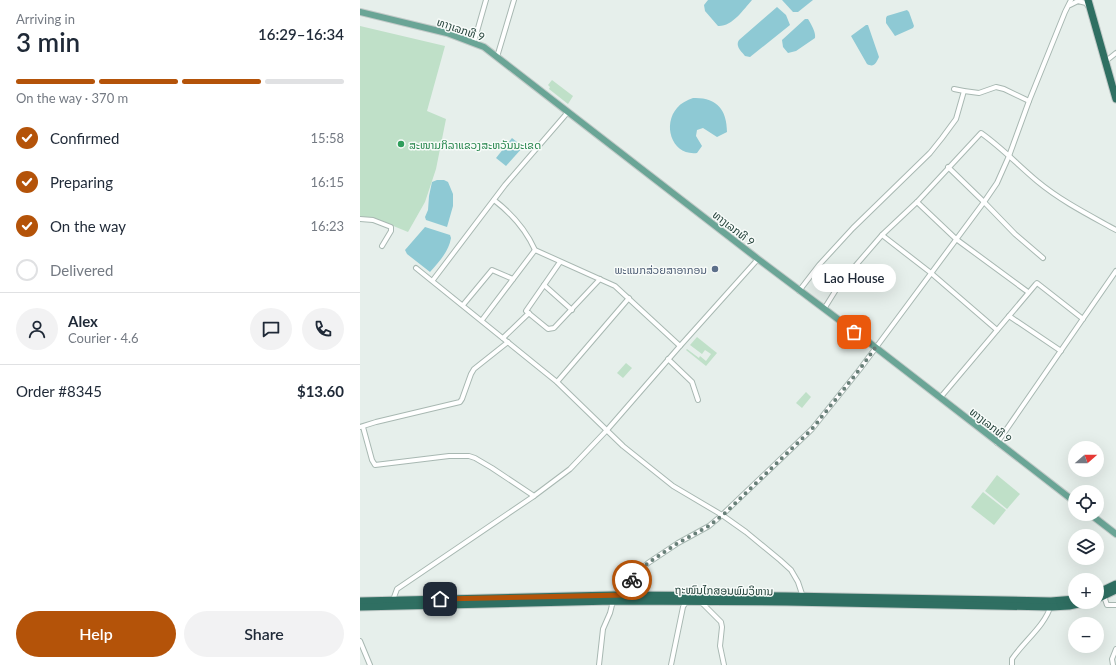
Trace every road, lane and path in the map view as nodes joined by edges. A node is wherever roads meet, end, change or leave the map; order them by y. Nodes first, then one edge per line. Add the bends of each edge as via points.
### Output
1 (486, 0) edge
2 (514, 0) edge
3 (1072, 0) edge
4 (1088, 0) edge
5 (360, 12) edge
6 (1065, 12) junction
7 (1093, 18) junction
8 (474, 42) junction
9 (1116, 53) edge
10 (497, 57) junction
11 (1106, 61) junction
12 (954, 88) dead end
13 (964, 92) junction
14 (1116, 99) edge
15 (1029, 101) junction
16 (568, 112) junction
17 (1009, 156) junction
18 (948, 167) junction
19 (494, 200) junction
20 (917, 202) junction
21 (984, 202) junction
22 (360, 219) edge
23 (1116, 230) edge
24 (882, 235) junction
25 (956, 239) junction
26 (382, 246) dead end
27 (535, 250) junction
28 (1042, 258) dead end
29 (758, 259) junction
30 (560, 262) junction
31 (416, 268) dead end
32 (1116, 272) edge
33 (931, 273) junction
34 (513, 279) junction
35 (600, 279) junction
36 (433, 280) junction
37 (544, 285) junction
38 (799, 291) junction
39 (1028, 292) junction
40 (628, 298) junction
41 (463, 305) junction
42 (823, 309) junction
43 (572, 310) junction
44 (529, 313) junction
45 (1009, 316) junction
46 (1083, 319) junction
47 (482, 320) junction
48 (997, 330) junction
49 (503, 338) junction
50 (508, 342) junction
51 (680, 346) junction
52 (875, 348) junction
53 (1061, 350) junction
54 (668, 360) junction
55 (557, 382) junction
56 (940, 398) junction
57 (698, 400) dead end
58 (361, 427) edge
59 (607, 430) junction
60 (998, 443) junction
61 (534, 496) junction
62 (1068, 497) edge
63 (722, 515) junction
64 (1099, 521) edge
65 (1116, 534) edge
66 (1116, 584) edge
67 (1104, 590) edge
68 (1116, 590) edge
69 (1104, 596) edge
70 (803, 597) junction
71 (624, 598) junction
72 (392, 600) junction
73 (1068, 600) edge
74 (360, 601) edge
75 (613, 601) junction
76 (687, 601) junction
77 (700, 601) junction
78 (1104, 602) edge
79 (1051, 604) junction
80 (1116, 605) edge
81 (1068, 606) edge
82 (360, 607) edge
83 (360, 641) edge
84 (1116, 649) edge
85 (370, 665) edge
86 (599, 665) edge
87 (671, 665) edge
88 (724, 665) edge
89 (1012, 665) edge
90 (1113, 665) edge

1 - 8 street
2 - 10 street
3 - 6 street
4 - 7 highway
5 - 8 main road, ທາງເລກທີ 9
6 - 7 street via 1074,2 1081,1 1086,3
6 - 15 street
7 - 11 highway
8 - 10 main road, ທາງເລກທີ 9 via 484,46
9 - 11 street
10 - 16 main road, ທາງເລກທີ 9
11 - 14 highway
12 - 13 street
13 - 15 street via 979,93 996,87
13 - 38 street via 956,119 930,153 853,228
15 - 17 street
16 - 19 street
16 - 29 main road, ທາງເລກທີ 9
17 - 18 street via 981,133
17 - 21 street via 997,183
17 - 23 street via 1061,198
18 - 20 street
18 - 21 street
19 - 27 street via 509,211
19 - 36 street
20 - 24 street
20 - 25 street
21 - 25 street
21 - 28 street
22 - 26 street via 373,220 391,227 392,231
24 - 33 street
24 - 42 street via 839,285
25 - 33 street
25 - 39 street
27 - 30 street
27 - 34 street
29 - 38 main road, ທາງເລກທີ 9
29 - 51 street
30 - 35 street
30 - 37 street
31 - 36 street
32 - 46 street
33 - 48 street
33 - 52 street
34 - 41 street via 492,270
34 - 47 street
35 - 40 street via 615,286
35 - 43 street
36 - 41 street
37 - 43 street
37 - 44 street via 526,311
38 - 42 main road, ທາງເລກທີ 9
39 - 45 street
39 - 46 street via 1037,284
40 - 51 street
40 - 55 street
41 - 47 street
42 - 52 main road, ທາງເລກທີ 9
43 - 44 street via 554,328 548,329
44 - 49 street
45 - 48 street
45 - 53 street
46 - 53 street
47 - 49 street
48 - 56 street
49 - 50 street
50 - 55 street
50 - 58 street via 474,369 460,402
51 - 54 street
52 - 56 main road, ທາງເລກທີ 9
52 - 63 street via 812,429
53 - 60 street
54 - 57 street via 692,382
54 - 59 street
55 - 59 street
56 - 60 main road, ທາງເລກທີ 9
58 - 61 street via 375,465 469,456
59 - 61 street via 570,469
59 - 63 street via 623,446 674,486
60 - 62 main road, ທາງເລກທີ 9
61 - 72 street via 397,589
63 - 70 street via 791,570
63 - 71 street via 709,526 648,563 630,582
64 - 65 main road
66 - 67 highway
68 - 69 highway
70 - 71 highway, ຖະໜົນໄກສອນພົມວິຫານ
70 - 79 highway, ຖະໜົນໄກສອນພົມວິຫານ
71 - 72 highway, ຖະໜົນໄກສອນພົມວິຫານ
71 - 75 highway, ຖະໜົນໄກສອນພົມວິຫານ
71 - 76 highway, ຖະໜົນໄກສອນພົມວິຫານ
72 - 74 highway, ຖະໜົນໄກສອນພົມວິຫານ
73 - 79 highway, ຖະໜົນໄກສອນພົມວິຫານ
75 - 82 highway, ຖະໜົນໄກສອນພົມວິຫານ
75 - 86 street via 602,629
76 - 77 highway, ຖະໜົນໄກສອນພົມວິຫານ
76 - 87 street via 683,607
77 - 79 highway, ຖະໜົນໄກສອນພົມວິຫານ
77 - 88 street via 721,622 720,646
78 - 80 street via 1107,605
79 - 81 highway, ຖະໜົນໄກສອນພົມວິຫານ
79 - 89 street via 1038,628 1012,659
83 - 85 street
84 - 90 street via 1112,659

